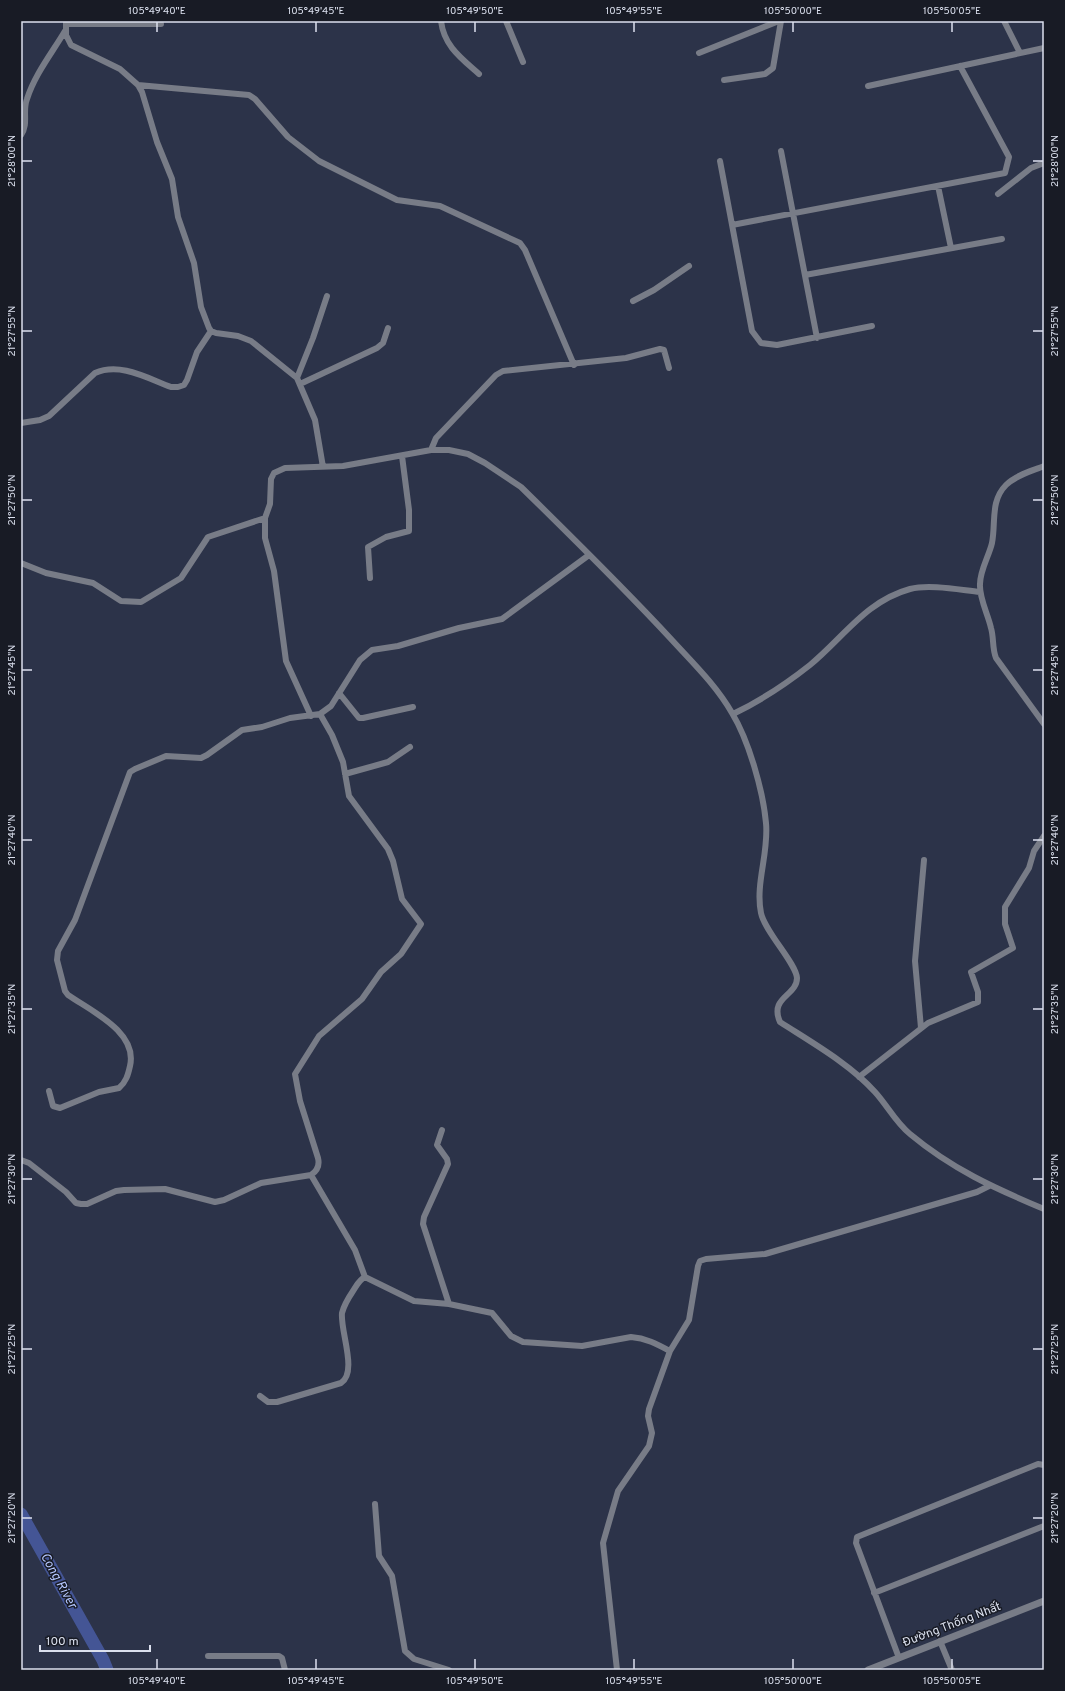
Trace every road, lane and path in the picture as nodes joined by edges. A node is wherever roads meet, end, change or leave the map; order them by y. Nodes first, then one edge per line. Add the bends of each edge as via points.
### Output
1 (441, 21) edge
2 (506, 21) edge
3 (780, 21) edge
4 (1004, 21) edge
5 (161, 24) dead end
6 (66, 25) edge
7 (1044, 48) edge
8 (699, 53) dead end
9 (1020, 53) junction
10 (523, 62) dead end
11 (960, 66) junction
12 (479, 74) dead end
13 (724, 80) dead end
14 (138, 85) junction
15 (868, 86) dead end
16 (21, 135) edge
17 (781, 151) dead end
18 (720, 161) dead end
19 (1044, 163) edge
20 (938, 186) junction
21 (998, 194) dead end
22 (792, 213) junction
23 (732, 225) junction
24 (1002, 239) dead end
25 (951, 248) junction
26 (689, 266) dead end
27 (804, 275) junction
28 (327, 296) dead end
29 (633, 301) dead end
30 (872, 326) dead end
31 (388, 328) dead end
32 (212, 331) junction
33 (817, 338) junction
34 (574, 365) junction
35 (669, 368) dead end
36 (298, 381) junction
37 (21, 423) edge
38 (431, 450) junction
39 (402, 456) junction
40 (1044, 466) edge
41 (323, 467) junction
42 (265, 518) junction
43 (589, 554) junction
44 (21, 563) edge
45 (370, 578) dead end
46 (980, 592) junction
47 (339, 693) junction
48 (413, 706) dead end
49 (320, 714) junction
50 (733, 714) junction
51 (311, 716) junction
52 (1044, 724) edge
53 (410, 747) dead end
54 (345, 774) junction
55 (1044, 836) edge
56 (924, 860) dead end
57 (921, 1028) junction
58 (859, 1077) junction
59 (49, 1091) dead end
60 (442, 1130) dead end
61 (21, 1160) edge
62 (311, 1175) junction
63 (989, 1186) junction
64 (1044, 1209) edge
65 (365, 1276) junction
66 (449, 1304) junction
67 (670, 1351) junction
68 (260, 1396) dead end
69 (1044, 1465) edge
70 (375, 1504) dead end
71 (1044, 1526) edge
72 (874, 1593) junction
73 (1044, 1601) edge
74 (940, 1641) junction
75 (208, 1656) dead end
76 (898, 1658) junction
77 (286, 1670) edge
78 (449, 1670) edge
79 (617, 1670) edge
80 (868, 1670) edge
81 (952, 1670) edge

1 - 12 street via 443,36 448,44
2 - 10 street
3 - 8 street
3 - 13 street via 774,64 770,72
4 - 9 street
5 - 6 street
6 - 14 street via 67,40 71,44 120,69
6 - 16 street via 37,74 26,100 26,124
7 - 9 street
9 - 11 street
11 - 15 street
11 - 20 street via 1009,157 1005,173
14 - 32 street via 172,179 178,217 196,270 201,307
14 - 34 street via 249,95 288,137 319,161 397,200 440,206 520,243
17 - 22 street
18 - 23 street
19 - 21 street via 1031,168
20 - 22 street
20 - 25 street
22 - 23 street
22 - 27 street
23 - 33 street via 752,331 761,344 777,345
24 - 25 street
25 - 27 street
26 - 29 street
27 - 33 street
28 - 36 street
30 - 33 street
31 - 36 street via 383,343 377,348
32 - 36 street via 252,341
32 - 37 street via 197,352 184,385 171,387 126,370 104,369 95,373 49,416
34 - 35 street via 626,358 660,349 666,354
34 - 38 street via 503,371 436,438
36 - 41 street via 314,420
38 - 39 street
38 - 43 street via 468,454 504,474 521,487
39 - 41 street
39 - 45 street via 409,510 409,532 391,535 368,547
40 - 46 street via 1014,479 1000,494 993,520 992,544 980,583
41 - 42 street via 285,468 274,473 271,479 270,504
42 - 44 street via 208,537 181,578 141,602 121,601 93,583 46,574
42 - 51 street via 265,538 274,571 285,654
43 - 47 street via 502,619 459,628 398,646 372,650 360,660
43 - 50 street via 712,683
46 - 50 street via 925,588 898,594 861,615 810,664 763,699
46 - 52 street via 992,629 996,658
47 - 48 street via 359,718
47 - 49 street via 331,706
49 - 51 street
49 - 54 street via 332,735
50 - 58 street via 750,755 766,824 761,912 764,922 796,974 795,985 780,1002 777,1015 780,1022 829,1053
51 - 59 street via 290,718 242,730 201,758 166,756 130,772 75,920 58,951 57,960 68,995 107,1021 121,1035 132,1058 127,1077 119,1088 99,1092 60,1108 53,1106
53 - 54 street via 388,762
54 - 62 street via 350,796 388,849 402,899 420,924 400,954 381,972 362,999 319,1036 295,1074 300,1101 319,1162 316,1172
55 - 57 street via 1034,850 1029,868 1005,907 1005,924 1013,948 971,972 978,992 978,1002
56 - 57 street via 915,961
57 - 58 street
58 - 63 street via 875,1092 909,1134 958,1169
60 - 66 street via 437,1145 448,1159 448,1164 423,1224
61 - 62 street via 29,1163 76,1203 82,1204 116,1191 165,1189 215,1202 261,1183
62 - 65 street via 355,1250
63 - 64 street
63 - 67 street via 977,1192 765,1254 706,1258 700,1261 689,1320
65 - 66 street via 414,1301
65 - 68 street via 359,1281 343,1311 349,1366 346,1380 277,1402 268,1402
66 - 67 street via 492,1313 511,1336 522,1342 582,1346 639,1337
67 - 79 street via 649,1409 649,1446 618,1491 604,1536 603,1550
69 - 72 street via 1038,1464 857,1537 856,1543
70 - 78 street via 378,1556 392,1576 405,1651 414,1659
71 - 72 street
72 - 76 street
73 - 74 street, Đường Thống Nhất
74 - 76 street, Đường Thống Nhất
74 - 81 street
75 - 77 street via 279,1656
76 - 80 street, Đường Thống Nhất

